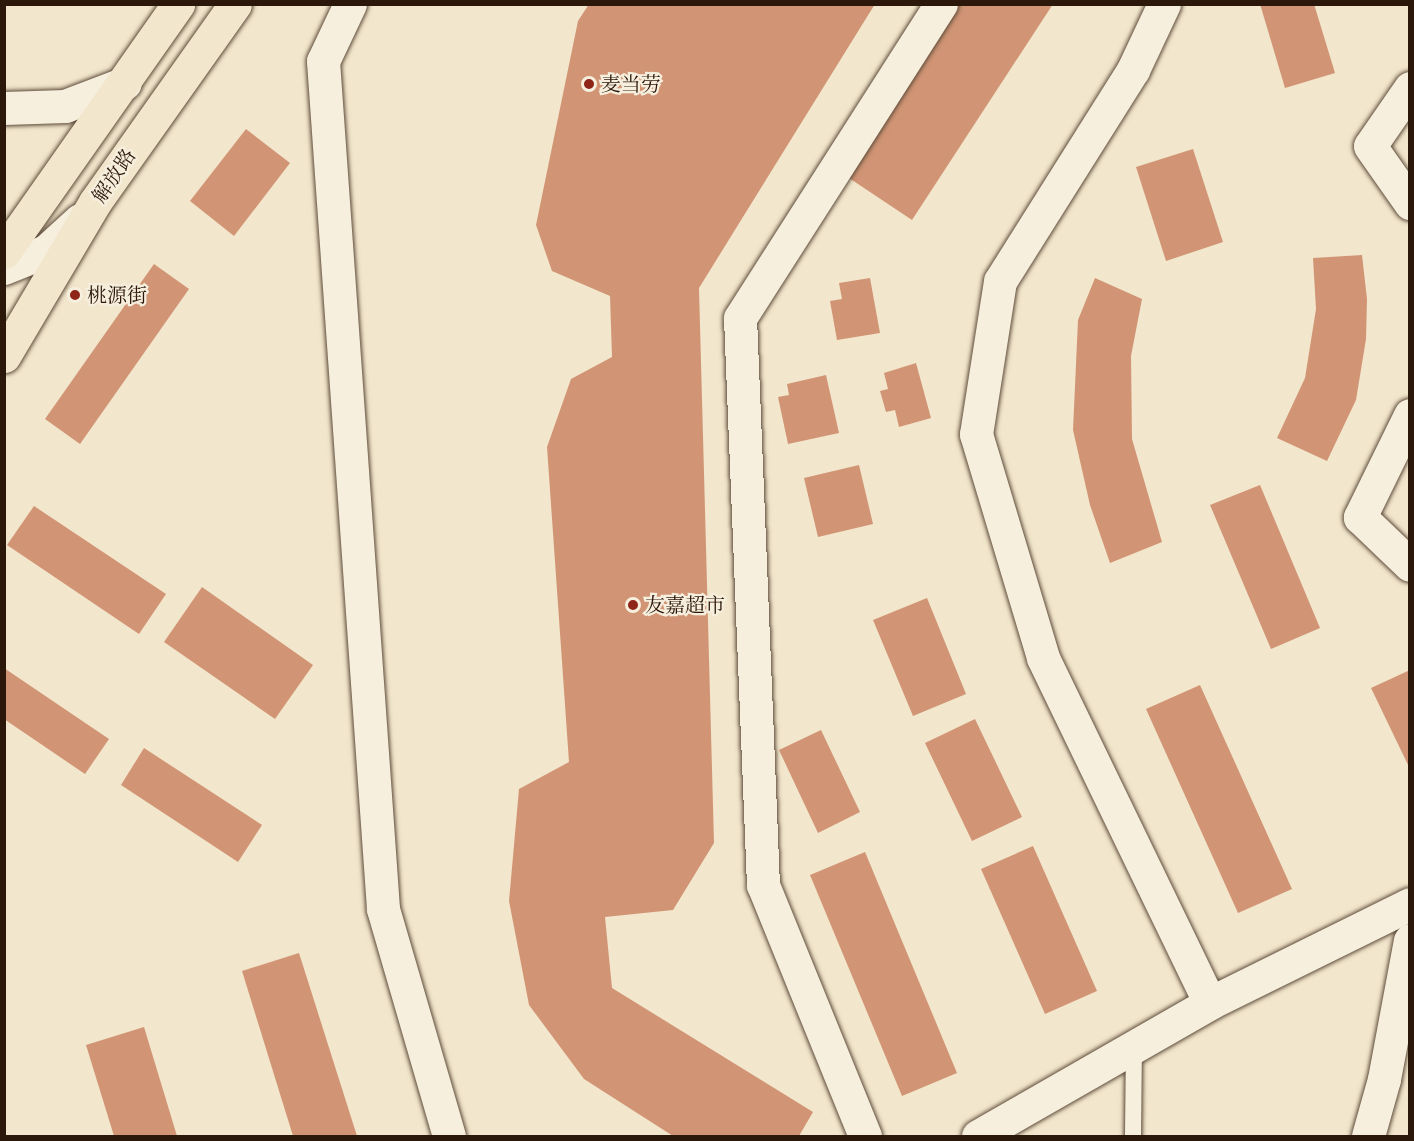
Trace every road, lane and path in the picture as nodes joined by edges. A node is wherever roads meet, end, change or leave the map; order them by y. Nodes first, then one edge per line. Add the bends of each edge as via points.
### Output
1 (178, 4) edge
2 (235, 4) edge
3 (350, 4) edge
4 (941, 4) edge
5 (1164, 4) edge
6 (125, 82) junction
7 (1410, 88) edge
8 (4, 108) edge
9 (96, 202) junction
10 (1410, 203) edge
11 (4, 252) edge
12 (4, 268) edge
13 (4, 356) edge
14 (1410, 415) edge
15 (1410, 565) edge
16 (1410, 904) edge
17 (1410, 940) edge
18 (1210, 1003) junction
19 (1134, 1046) junction
20 (449, 1137) edge
21 (865, 1137) edge
22 (978, 1137) edge
23 (1133, 1137) edge
24 (1368, 1137) edge

1 - 6 main road
2 - 9 main road, 解放路
3 - 20 street via 323,62 382,909
4 - 21 street via 740,318 763,885
5 - 18 street via 1133,69 1000,281 976,434 1043,658
6 - 8 street via 65,106
6 - 11 main road
7 - 10 street via 1370,146
9 - 12 street via 53,246
9 - 13 main road, 解放路
14 - 15 street via 1359,517
16 - 18 street
17 - 24 street via 1384,1078
18 - 19 street
19 - 22 street
19 - 23 lane

